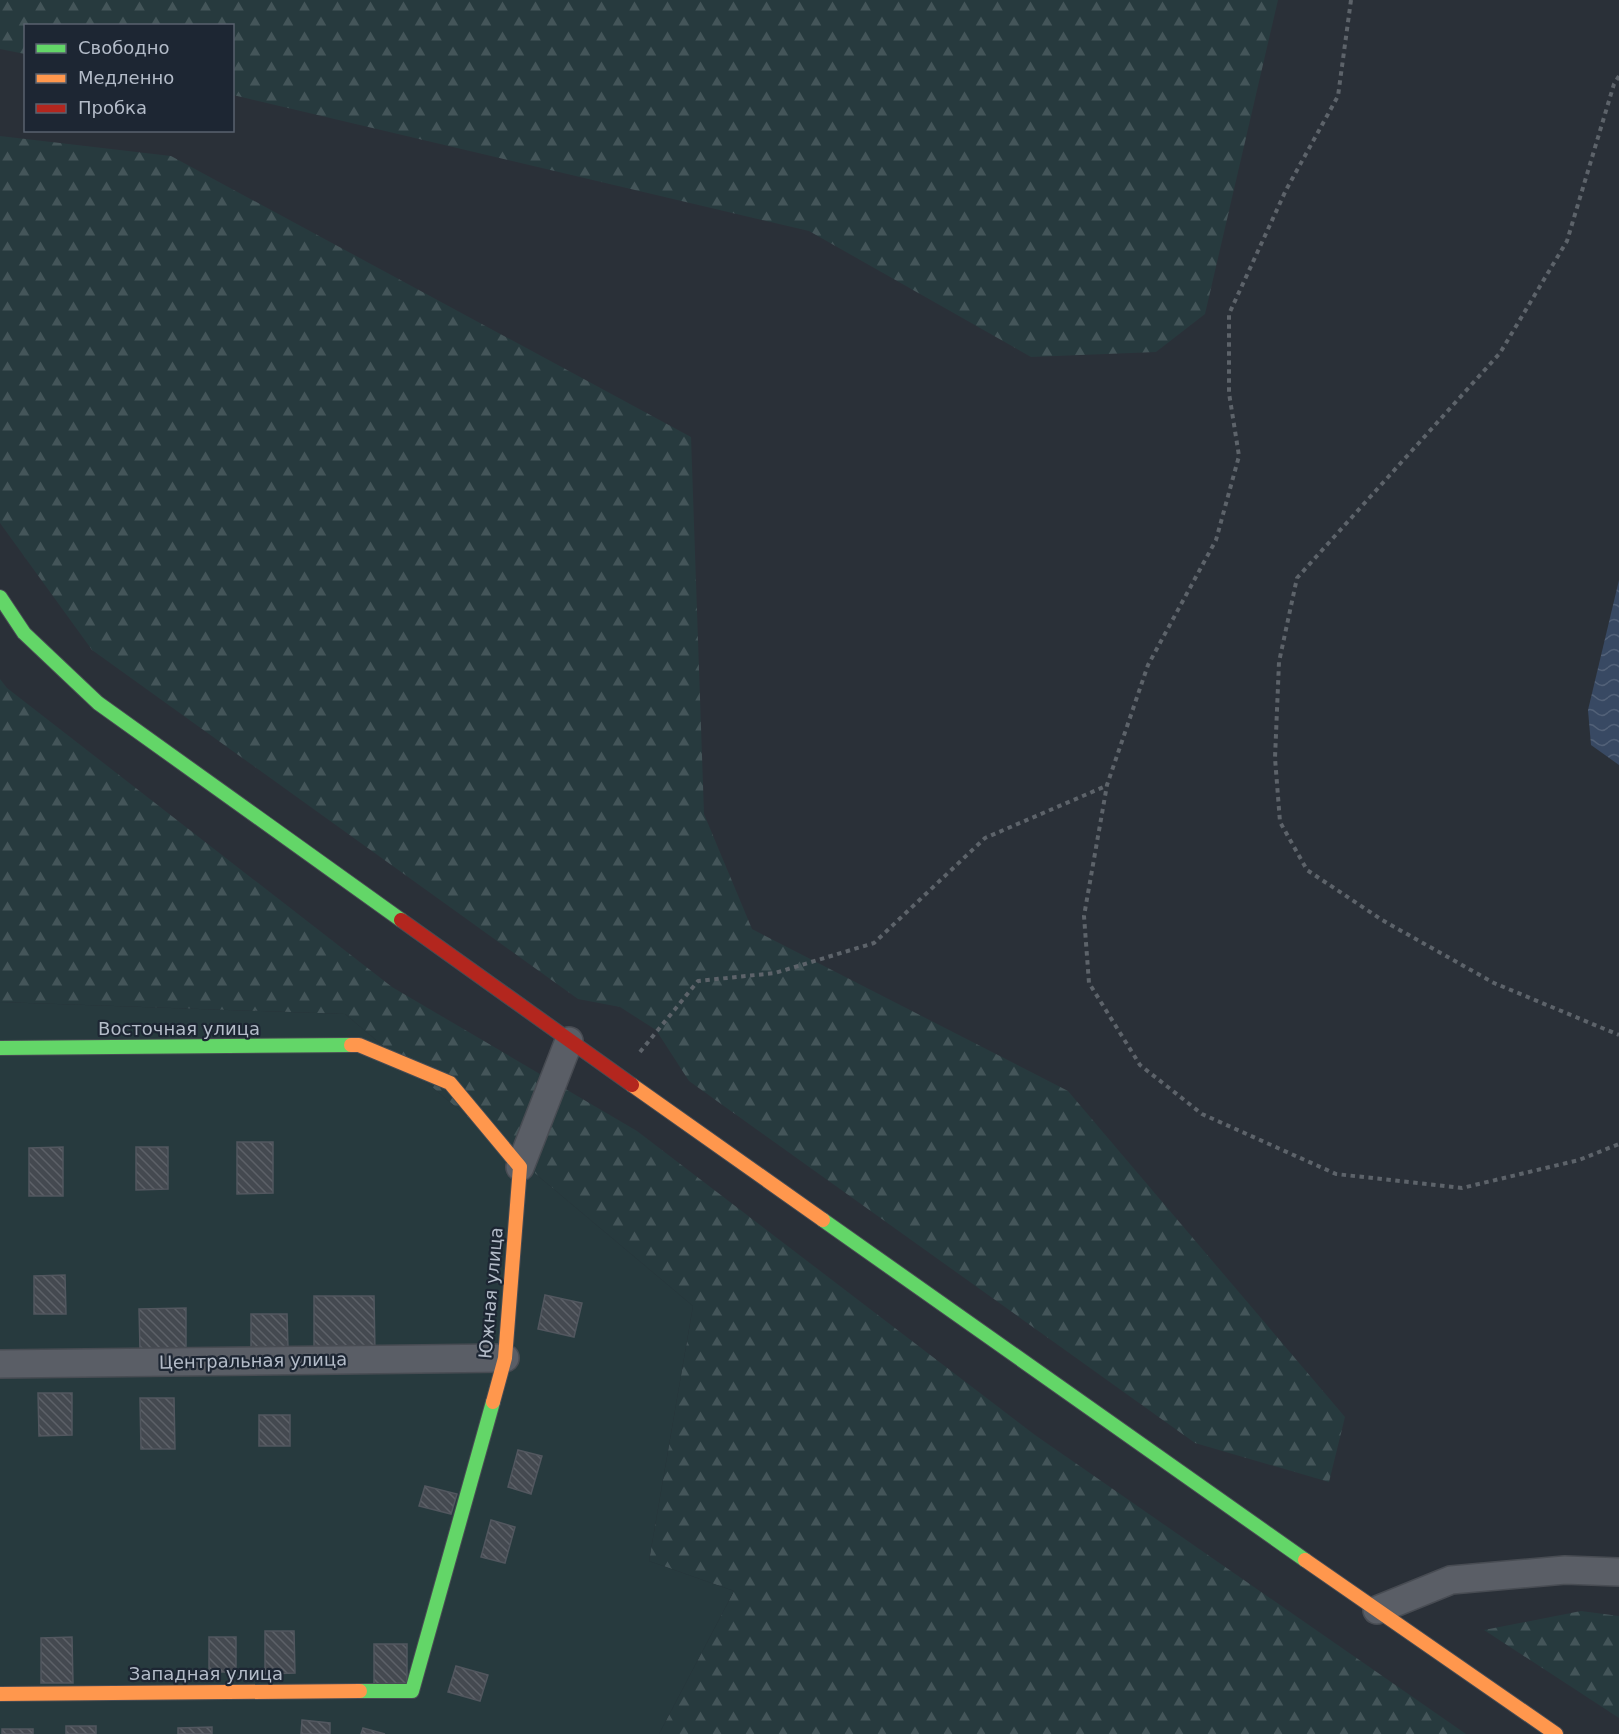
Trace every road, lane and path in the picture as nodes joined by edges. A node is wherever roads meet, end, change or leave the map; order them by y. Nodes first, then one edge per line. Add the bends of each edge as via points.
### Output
1 (1351, 0) edge
2 (1619, 76) edge
3 (0, 597) edge
4 (1107, 785) junction
5 (1619, 1035) edge
6 (569, 1041) junction
7 (0, 1048) edge
8 (620, 1077) junction
9 (1619, 1144) edge
10 (520, 1167) junction
11 (505, 1358) junction
12 (0, 1364) edge
13 (1619, 1572) edge
14 (1377, 1610) junction
15 (412, 1691) joint
16 (0, 1694) edge
17 (1556, 1734) edge

1 - 4 path via 1338,96 1286,190 1229,314 1229,393 1239,456 1216,540 1148,665
2 - 5 path via 1567,241 1500,353 1297,578 1279,662 1275,758 1280,822 1307,870 1382,920 1494,983
3 - 6 main road via 24,633 98,703
4 - 8 path via 984,838 874,943 775,972 698,981
4 - 9 path via 1083,916 1089,982 1140,1065 1202,1114 1336,1174 1462,1188 1579,1160
6 - 8 main road
6 - 10 street
7 - 10 main road, Восточная улица via 359,1045 450,1083
8 - 14 main road
10 - 11 main road, Южная улица
11 - 12 street, Центральная улица
11 - 15 main road, Южная улица
13 - 14 street via 1565,1570 1451,1580
14 - 17 main road
15 - 16 main road, Западная улица

